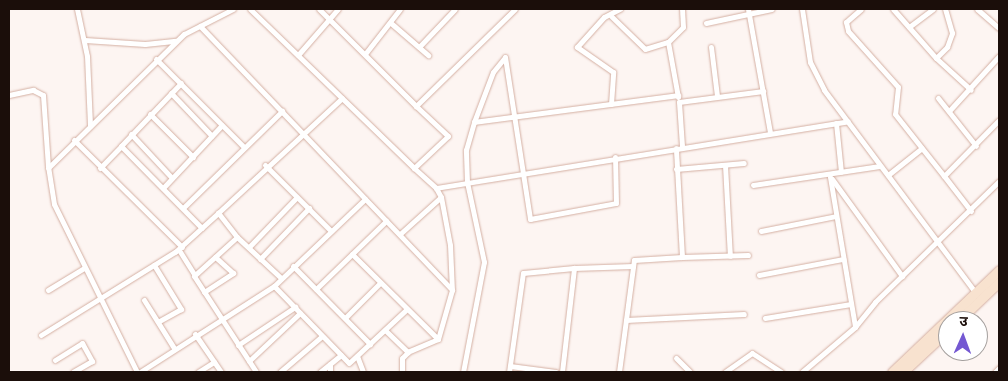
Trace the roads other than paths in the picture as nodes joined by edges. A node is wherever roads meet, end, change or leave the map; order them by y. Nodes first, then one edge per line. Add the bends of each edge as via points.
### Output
1 (77, 9) edge
2 (234, 9) edge
3 (250, 9) edge
4 (319, 9) edge
5 (338, 9) edge
6 (400, 9) edge
7 (454, 9) edge
8 (515, 9) edge
9 (620, 9) edge
10 (682, 9) edge
11 (772, 9) edge
12 (802, 9) edge
13 (861, 9) edge
14 (893, 9) edge
15 (933, 9) edge
16 (945, 9) edge
17 (977, 9) edge
18 (748, 11) edge
19 (611, 16) junction
20 (329, 20) junction
21 (392, 24) junction
22 (706, 24) dead end
23 (200, 26) junction
24 (910, 27) junction
25 (999, 28) edge
26 (85, 40) junction
27 (177, 41) junction
28 (668, 42) junction
29 (419, 47) junction
30 (711, 47) dead end
31 (365, 54) junction
32 (428, 54) dead end
33 (298, 55) junction
34 (999, 56) edge
35 (936, 58) junction
36 (156, 59) junction
37 (181, 83) junction
38 (971, 90) junction
39 (763, 91) junction
40 (170, 93) junction
41 (9, 95) edge
42 (678, 95) junction
43 (717, 96) junction
44 (342, 98) junction
45 (938, 98) dead end
46 (679, 102) junction
47 (611, 104) junction
48 (416, 106) junction
49 (282, 111) junction
50 (949, 112) junction
51 (150, 114) junction
52 (513, 117) junction
53 (999, 120) edge
54 (848, 121) junction
55 (474, 122) junction
56 (836, 123) junction
57 (222, 125) junction
58 (90, 126) junction
59 (770, 132) junction
60 (131, 134) junction
61 (304, 134) junction
62 (212, 136) junction
63 (74, 140) junction
64 (121, 146) junction
65 (682, 146) junction
66 (976, 146) junction
67 (244, 147) junction
68 (676, 148) junction
69 (922, 148) junction
70 (193, 157) junction
71 (615, 157) junction
72 (744, 163) dead end
73 (725, 165) junction
74 (266, 166) junction
75 (880, 166) junction
76 (48, 168) junction
77 (100, 168) junction
78 (414, 168) junction
79 (676, 170) junction
80 (840, 172) junction
81 (524, 173) junction
82 (829, 175) junction
83 (888, 175) junction
84 (944, 176) junction
85 (172, 178) junction
86 (999, 181) edge
87 (465, 182) junction
88 (753, 185) dead end
89 (163, 188) junction
90 (436, 188) junction
91 (297, 197) junction
92 (441, 197) junction
93 (365, 199) junction
94 (183, 208) junction
95 (309, 208) junction
96 (971, 211) junction
97 (218, 212) junction
98 (836, 216) junction
99 (386, 221) junction
100 (202, 228) junction
101 (331, 231) junction
102 (761, 232) dead end
103 (400, 234) junction
104 (236, 237) junction
105 (938, 243) junction
106 (180, 248) junction
107 (249, 248) junction
108 (352, 254) junction
109 (748, 255) dead end
110 (215, 256) junction
111 (730, 256) junction
112 (682, 257) junction
113 (260, 259) junction
114 (843, 259) junction
115 (154, 265) junction
116 (293, 266) junction
117 (633, 266) junction
118 (84, 268) junction
119 (574, 268) junction
120 (999, 270) edge
121 (194, 274) junction
122 (759, 275) dead end
123 (902, 276) junction
124 (281, 278) junction
125 (380, 282) junction
126 (999, 282) edge
127 (274, 286) junction
128 (316, 289) junction
129 (48, 290) dead end
130 (452, 290) junction
131 (204, 292) junction
132 (979, 296) junction
133 (98, 299) junction
134 (144, 300) dead end
135 (851, 304) junction
136 (295, 307) junction
137 (407, 309) junction
138 (966, 311) edge
139 (300, 313) junction
140 (744, 314) dead end
141 (345, 318) junction
142 (765, 318) dead end
143 (220, 319) junction
144 (626, 320) junction
145 (158, 322) junction
146 (855, 327) junction
147 (385, 330) junction
148 (195, 334) junction
149 (41, 335) dead end
150 (321, 337) junction
151 (438, 339) junction
152 (938, 339) edge
153 (238, 344) junction
154 (370, 344) junction
155 (174, 348) junction
156 (408, 352) junction
157 (341, 355) junction
158 (357, 356) junction
159 (676, 358) dead end
160 (55, 360) dead end
161 (249, 361) junction
162 (214, 362) junction
163 (330, 364) junction
164 (999, 368) edge
165 (510, 369) edge
166 (73, 372) edge
167 (138, 372) edge
168 (198, 372) edge
169 (221, 372) edge
170 (256, 372) edge
171 (280, 372) edge
172 (320, 372) edge
173 (330, 372) edge
174 (363, 372) edge
175 (402, 372) edge
176 (463, 372) edge
177 (556, 372) edge
178 (562, 372) edge
179 (619, 372) edge
180 (690, 372) edge
181 (725, 372) edge
182 (781, 372) edge
183 (802, 372) edge
184 (892, 372) edge
185 (903, 372) edge
186 (995, 372) edge

1 - 26 street
2 - 23 street
3 - 33 street
4 - 20 street
5 - 20 street
6 - 21 street
7 - 29 street
8 - 48 street
9 - 19 street
10 - 28 street via 683,27
11 - 18 street
12 - 54 street via 812,69
13 - 69 street via 846,22 848,31 898,87 896,114
14 - 24 street
15 - 24 street
16 - 35 street via 952,33 947,46
17 - 25 street
18 - 22 street
18 - 39 street
19 - 28 street via 645,49
19 - 47 street via 604,17 577,48 613,72
20 - 31 street
20 - 33 street
21 - 29 street
21 - 31 street
23 - 27 street
23 - 49 street
24 - 35 street
26 - 27 street via 145,44
26 - 58 street
27 - 36 street
28 - 42 street
29 - 32 street
30 - 43 street
31 - 48 street
33 - 44 street
34 - 38 street
35 - 38 street
36 - 37 street
36 - 58 street
37 - 40 street
37 - 57 street
38 - 50 street
39 - 43 street
39 - 59 street
40 - 51 street
40 - 62 street
41 - 76 street via 33,90 43,95
42 - 46 street
42 - 47 street
43 - 46 street
44 - 61 street
44 - 78 street
45 - 50 street
46 - 65 street
47 - 52 street
48 - 78 street via 448,136
49 - 61 street
49 - 67 street
50 - 66 street
51 - 60 street
51 - 70 street
52 - 55 street
52 - 55 street via 505,57 493,72
52 - 81 street
53 - 66 street
54 - 56 street
54 - 75 street
55 - 87 street via 466,150
56 - 59 street
56 - 80 street
57 - 62 street
57 - 67 street
58 - 63 street
59 - 65 street
60 - 64 street
60 - 85 street
61 - 74 street
61 - 93 street
62 - 70 street
63 - 76 street
63 - 77 street
64 - 77 street
64 - 89 street
65 - 68 street
66 - 84 street
67 - 94 street
68 - 71 street
68 - 79 street
69 - 83 street
69 - 84 street
70 - 85 street
71 - 81 street
71 - 81 street via 616,203 540,220 530,218
72 - 73 street
73 - 79 street
73 - 111 street
74 - 91 street
74 - 97 street
75 - 80 street
75 - 83 street
76 - 118 street via 54,204
77 - 106 street
78 - 90 street
79 - 112 street
80 - 82 street
81 - 87 street
82 - 88 street
82 - 98 street
82 - 123 street
83 - 105 street
84 - 96 street
85 - 89 street
86 - 96 street
87 - 90 street
87 - 176 street via 484,262
89 - 94 street
90 - 92 street
91 - 95 street
91 - 107 street
92 - 103 street
92 - 130 street via 450,245
93 - 99 street
93 - 101 street
94 - 100 street
95 - 101 street
95 - 113 street
96 - 105 street
97 - 100 street
97 - 104 street
98 - 102 street
98 - 114 street
99 - 103 street
99 - 108 street
100 - 106 street
101 - 116 street
103 - 130 street
104 - 107 street
104 - 110 street
105 - 123 street
105 - 132 street
106 - 115 street
106 - 121 street
107 - 113 street
108 - 125 street
108 - 128 street
109 - 111 street
110 - 121 street
110 - 131 street via 233,273
111 - 112 street
112 - 117 street via 634,260
113 - 124 street
114 - 122 street
114 - 135 street
115 - 133 street
115 - 145 street via 181,309
116 - 124 street
116 - 128 street
117 - 119 street
117 - 144 street
118 - 129 street
118 - 133 street
119 - 165 street via 524,273
119 - 178 street
120 - 132 main road
121 - 131 street
123 - 146 street
124 - 127 street
125 - 137 street
125 - 141 street
126 - 132 main road
127 - 136 street
127 - 143 street
128 - 141 street
130 - 151 street
131 - 143 street
132 - 138 main road
132 - 184 main road
133 - 149 street
133 - 167 street
134 - 145 street
135 - 142 street
135 - 146 street
136 - 139 street
136 - 153 street
137 - 147 street
137 - 151 street
139 - 150 street
139 - 161 street
140 - 144 street
141 - 154 street
143 - 148 street
143 - 153 street
144 - 179 street
145 - 155 street
146 - 183 street
147 - 154 street
147 - 156 street
148 - 155 street
148 - 162 street
150 - 157 street
150 - 171 street
151 - 156 street
152 - 185 main road
153 - 161 street
154 - 158 street
155 - 167 street
156 - 175 street via 402,358
157 - 158 street via 349,363
157 - 163 street
158 - 174 street
159 - 180 street
160 - 166 street via 82,343 92,361
161 - 170 street
162 - 168 street
162 - 169 street
163 - 172 street
163 - 173 street
164 - 186 street
165 - 177 street
181 - 182 street via 752,352

